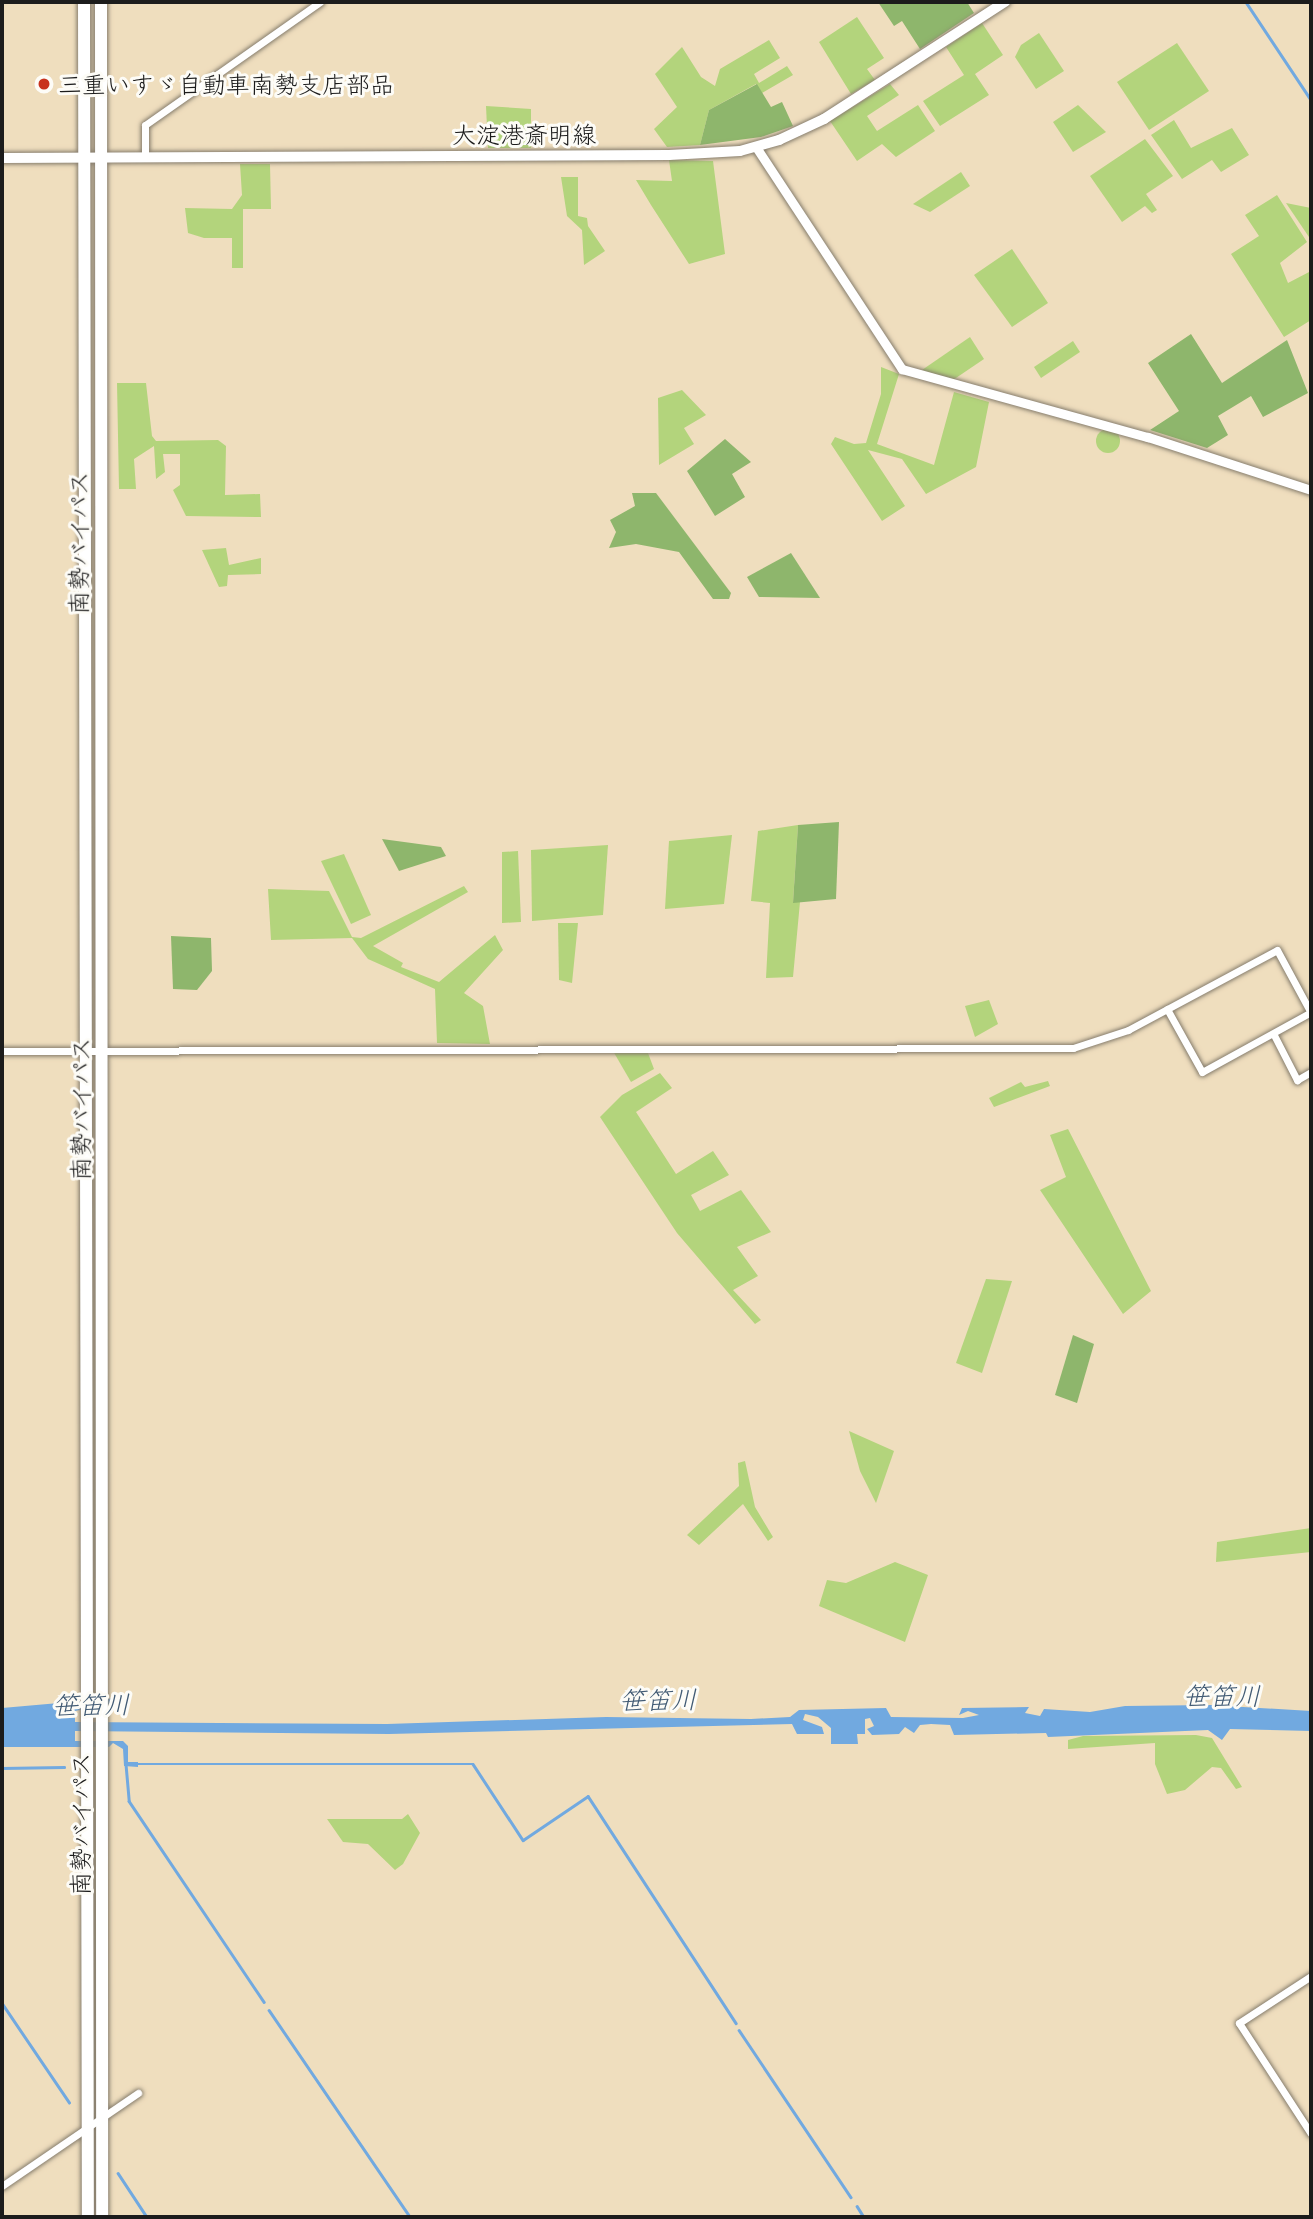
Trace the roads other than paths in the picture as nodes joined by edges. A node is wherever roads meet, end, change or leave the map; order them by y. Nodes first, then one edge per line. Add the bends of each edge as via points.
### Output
1 (84, 2) edge
2 (100, 2) edge
3 (320, 2) edge
4 (1004, 2) edge
5 (756, 147) junction
6 (145, 157) junction
7 (2, 158) edge
8 (83, 158) junction
9 (101, 158) junction
10 (1311, 490) edge
11 (1167, 1009) junction
12 (1311, 1012) edge
13 (1274, 1035) junction
14 (2, 1051) edge
15 (86, 1051) junction
16 (102, 1051) junction
17 (1311, 1072) edge
18 (94, 1684) junction
19 (94, 1768) junction
20 (1311, 1976) edge
21 (138, 2093) dead end
22 (102, 2116) junction
23 (88, 2127) junction
24 (1311, 2134) edge
25 (2, 2186) edge
26 (88, 2217) edge
27 (102, 2217) edge

1 - 8 highway, 南勢バイパス
2 - 9 highway, 南勢バイパス
3 - 6 street via 145,125
4 - 5 main road, 大淀港斎明線 via 824,119
5 - 6 main road, 大淀港斎明線 via 669,155
5 - 10 street via 902,369 1148,437
6 - 9 main road, 大淀港斎明線
7 - 8 main road, 大淀港斎明線
8 - 9 main road, 大淀港斎明線
8 - 15 highway, 南勢バイパス
9 - 16 highway, 南勢バイパス
11 - 12 street via 1278,950
11 - 13 street via 1202,1072
11 - 16 street via 1128,1030 1073,1048
12 - 13 street
13 - 17 street via 1297,1080
14 - 15 street
15 - 16 street
15 - 18 highway, 南勢バイパス
16 - 18 highway, 南勢バイパス
18 - 19 highway, 南勢バイパス
19 - 22 highway, 南勢バイパス
19 - 23 highway, 南勢バイパス
20 - 24 street via 1239,2023
21 - 22 street
22 - 23 street
22 - 27 highway, 南勢バイパス
23 - 25 street
23 - 26 highway, 南勢バイパス

